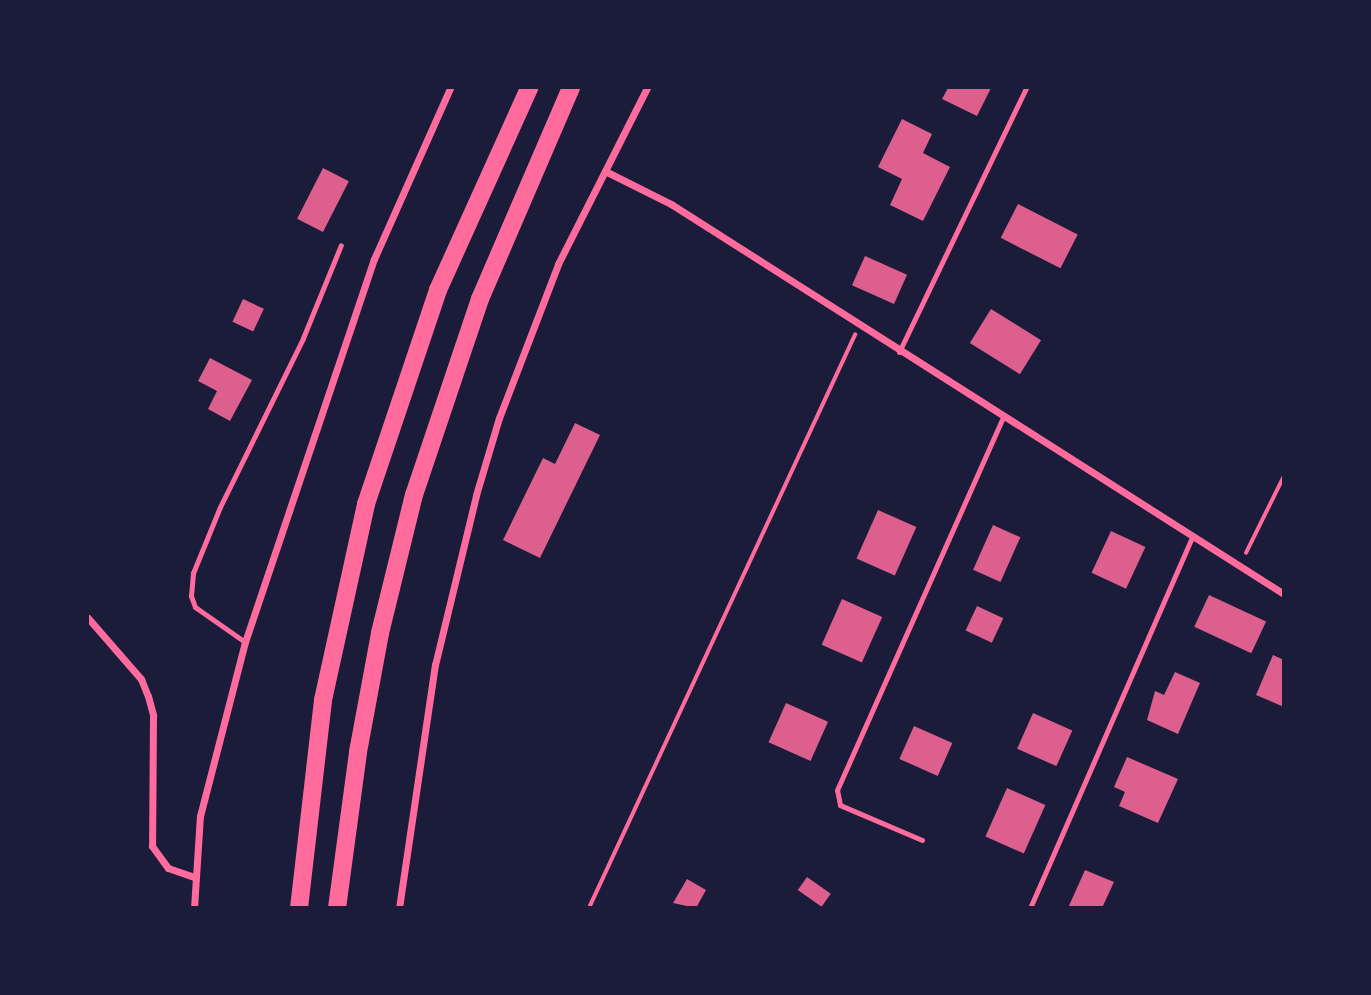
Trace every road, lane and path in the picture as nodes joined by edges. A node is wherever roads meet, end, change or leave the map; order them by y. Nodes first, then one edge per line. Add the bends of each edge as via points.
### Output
1 (450, 88) edge
2 (529, 88) edge
3 (571, 88) edge
4 (647, 88) edge
5 (1026, 88) edge
6 (605, 171) junction
7 (341, 245) dead end
8 (859, 327) junction
9 (899, 352) junction
10 (1003, 418) junction
11 (1283, 475) edge
12 (1191, 538) junction
13 (1239, 567) junction
14 (1283, 594) edge
15 (88, 618) edge
16 (245, 642) junction
17 (922, 840) dead end
18 (194, 877) junction
19 (194, 908) edge
20 (299, 908) edge
21 (337, 908) edge
22 (399, 908) edge
23 (589, 908) edge
24 (1030, 908) edge

1 - 16 street via 374,260
2 - 20 highway via 438,290 366,504 323,700
3 - 21 highway via 480,299 414,495 380,633
4 - 6 street
5 - 9 lane
6 - 8 street via 671,204
6 - 22 street via 558,264 476,495 435,665
7 - 16 lane via 303,338 192,573 195,607
8 - 9 street
8 - 23 path
9 - 10 street
10 - 12 street
10 - 17 lane via 837,790 840,805
11 - 13 path
12 - 13 street
12 - 24 lane
13 - 14 street
15 - 18 street via 141,679 148,696 153,715 152,846 168,868
16 - 18 street via 200,816
18 - 19 street

